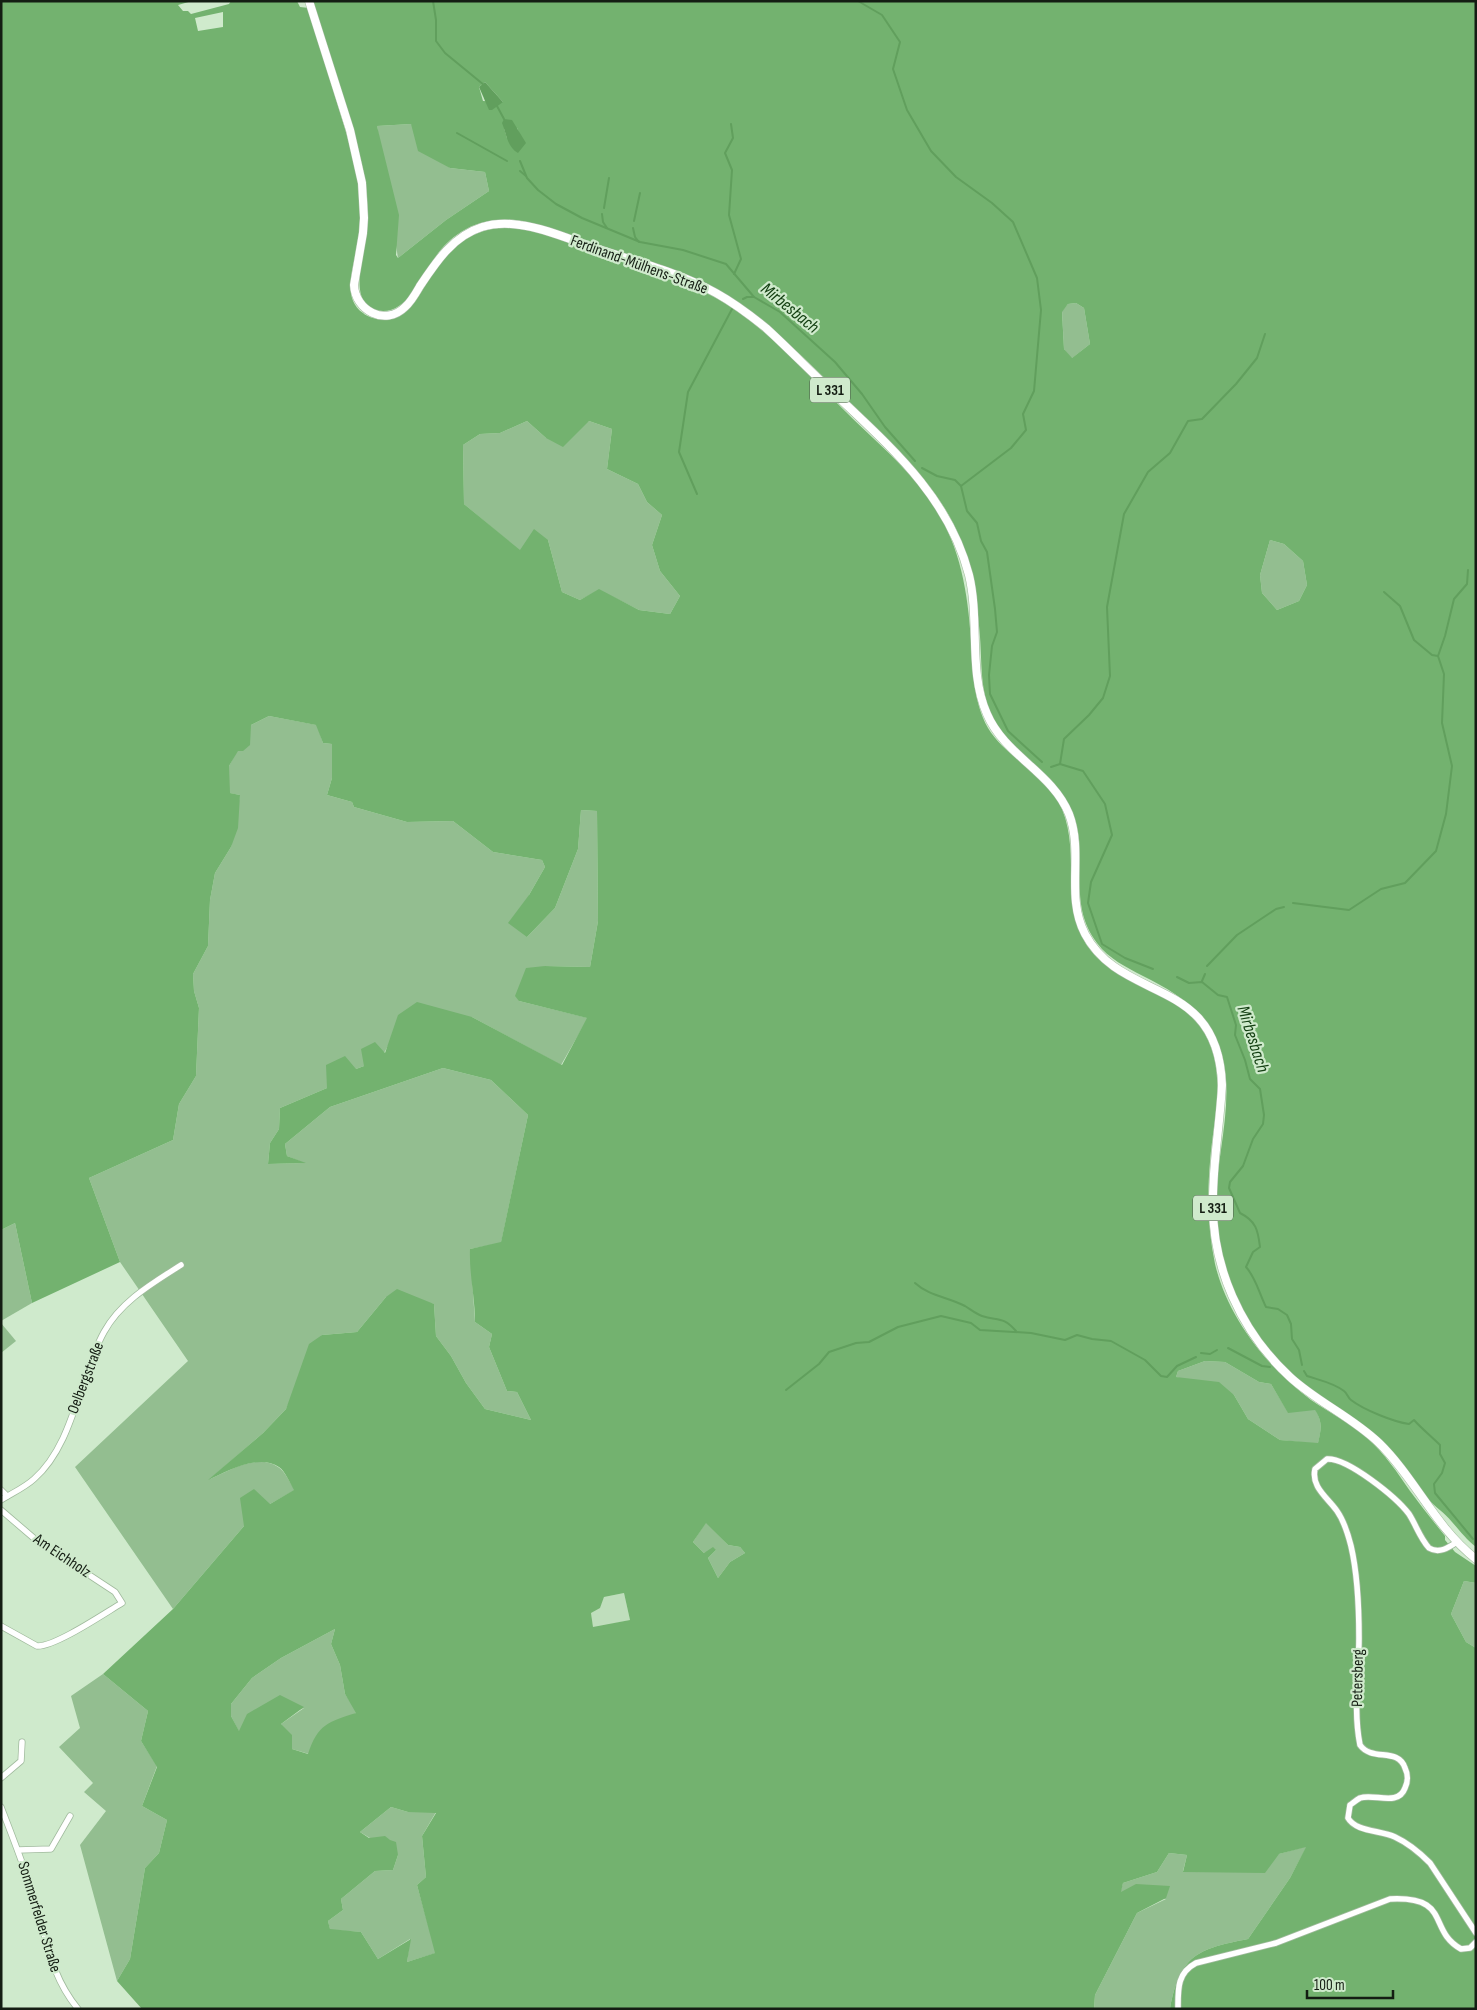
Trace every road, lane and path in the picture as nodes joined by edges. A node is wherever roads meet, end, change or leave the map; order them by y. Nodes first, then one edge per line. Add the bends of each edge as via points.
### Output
1 (310, 1) edge
2 (181, 1265) dead end
3 (1, 1490) edge
4 (4, 1498) edge
5 (1, 1510) edge
6 (1457, 1542) junction
7 (1476, 1559) edge
8 (1, 1626) edge
9 (22, 1742) dead end
10 (1, 1778) edge
11 (1, 1807) edge
12 (70, 1816) dead end
13 (18, 1850) junction
14 (1476, 1933) edge
15 (1476, 1942) edge
16 (78, 2009) edge
17 (1178, 2009) edge

1 - 6 main road, Ferdinand-Mülhens-Straße / L 331 via 350,130 362,183 363,234 354,285 357,300 368,312 392,315 406,307 442,254 472,231 504,224 533,227 674,274 717,293 742,309 853,411 910,468 934,498 952,528 970,579 978,682 987,715 1006,743 1055,789 1070,818 1076,851 1076,905 1086,935 1114,966 1192,1011 1216,1048 1222,1085 1213,1220 1220,1260 1234,1301 1269,1356 1298,1384 1366,1431 1388,1452
2 - 4 street, Oelbergstraße via 138,1293 107,1327 54,1453 36,1478
3 - 4 street
5 - 8 street, Am Eichholz via 36,1540 115,1592 122,1603 55,1642 42,1646
6 - 7 main road, Ferdinand-Mülhens-Straße / L 331
6 - 14 street, Petersberg via 1436,1551 1428,1548 1396,1498 1353,1468 1333,1459 1323,1460 1315,1469 1314,1480 1338,1512 1352,1549 1359,1616 1357,1707 1360,1745 1372,1754 1399,1758 1405,1767 1407,1782 1399,1796 1360,1798 1350,1805 1348,1818 1356,1826 1400,1839 1421,1854
9 - 10 street via 21,1761
11 - 13 street, Sommerfelder Straße
12 - 13 street, Sommerfelder Straße via 51,1849
13 - 16 street, Sommerfelder Straße via 55,1972
15 - 17 street via 1470,1948 1461,1949 1450,1940 1435,1913 1425,1904 1410,1899 1390,1899 1276,1942 1190,1966 1181,1976

